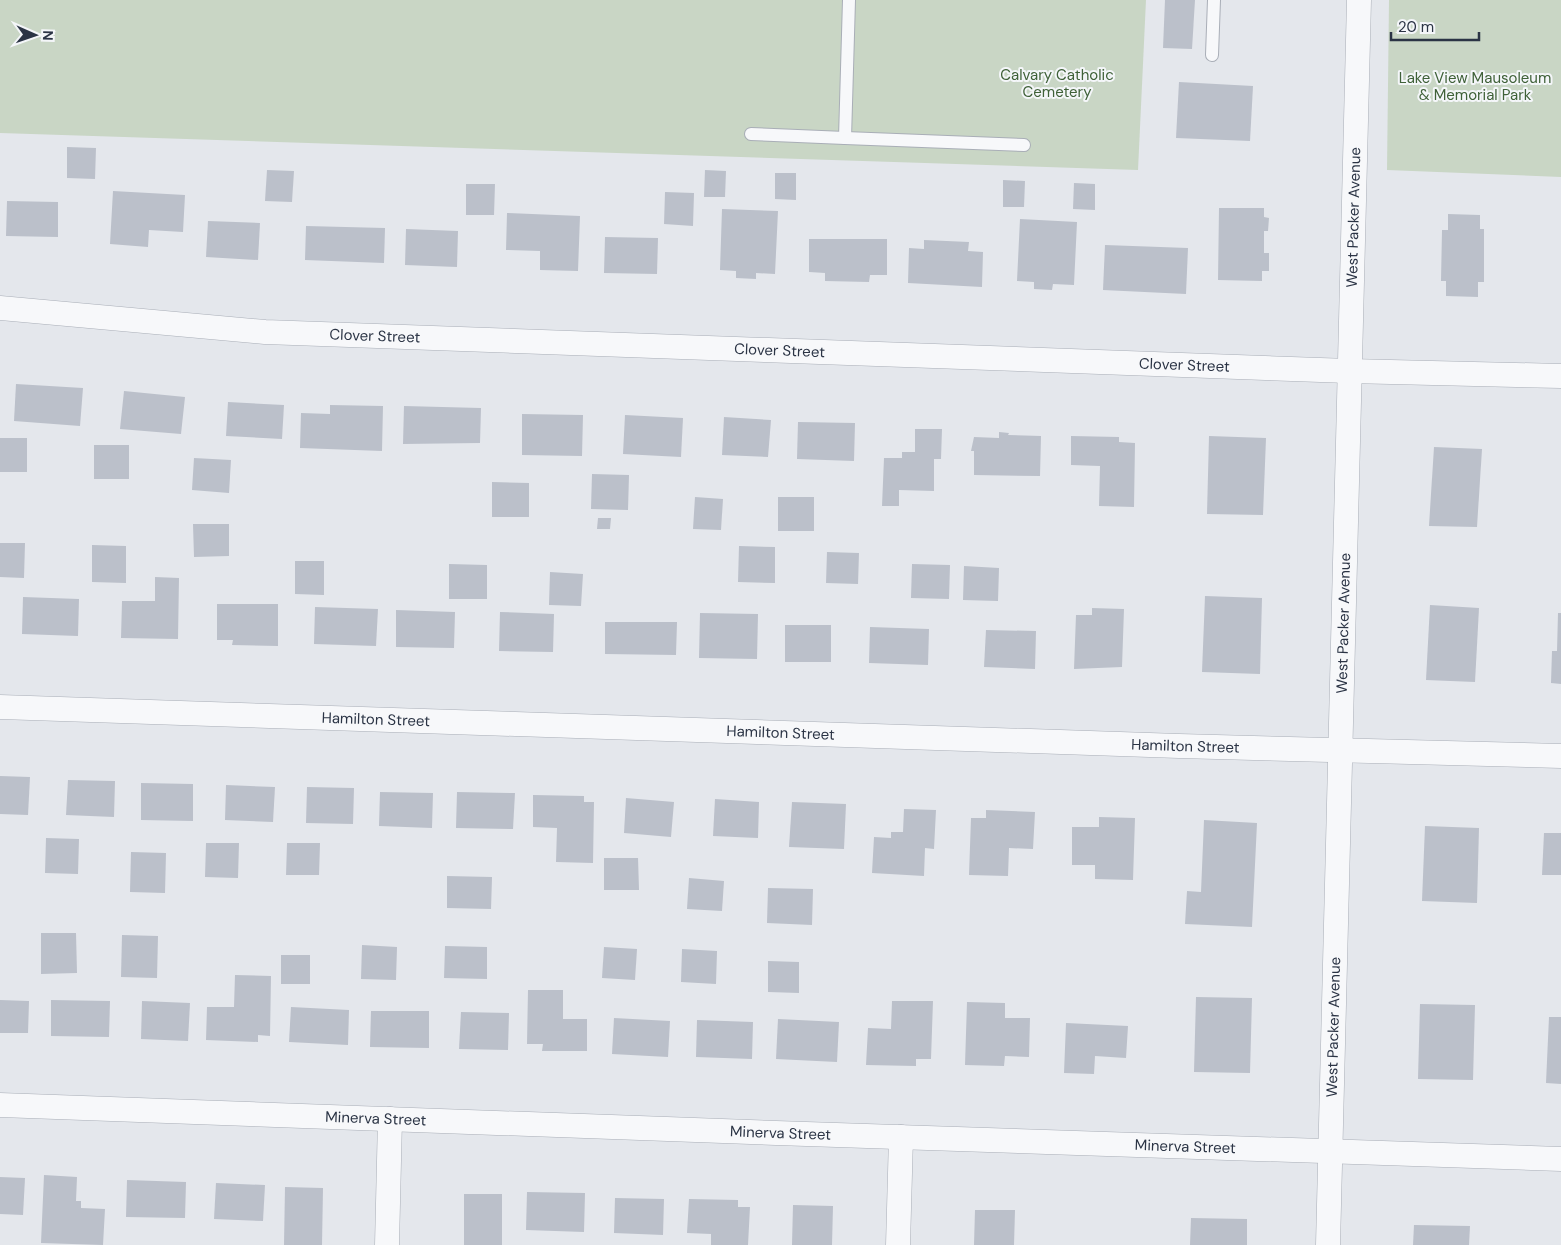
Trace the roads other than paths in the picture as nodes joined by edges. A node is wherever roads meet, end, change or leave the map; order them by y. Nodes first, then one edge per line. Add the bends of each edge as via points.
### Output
1 (849, 0) edge
2 (1214, 0) edge
3 (1359, 0) edge
4 (1212, 55) dead end
5 (751, 134) dead end
6 (845, 138) junction
7 (1024, 144) dead end
8 (0, 308) edge
9 (1349, 371) junction
10 (1561, 376) edge
11 (0, 708) edge
12 (1340, 750) junction
13 (1561, 756) edge
14 (0, 1105) edge
15 (390, 1119) junction
16 (901, 1137) junction
17 (1330, 1152) junction
18 (1561, 1159) edge
19 (387, 1245) edge
20 (898, 1245) edge
21 (1328, 1245) edge

1 - 6 lane
2 - 4 lane
3 - 9 street, West Packer Avenue
5 - 6 lane
6 - 7 lane
8 - 9 street, Clover Street via 265,332
9 - 10 street, Clover Street
9 - 12 street, West Packer Avenue
11 - 12 street, Hamilton Street
12 - 13 street, Hamilton Street
12 - 17 street, West Packer Avenue
14 - 15 street, Minerva Street
15 - 16 street, Minerva Street
15 - 19 street
16 - 17 street, Minerva Street
16 - 20 street
17 - 18 street, Minerva Street
17 - 21 street, West Packer Avenue

